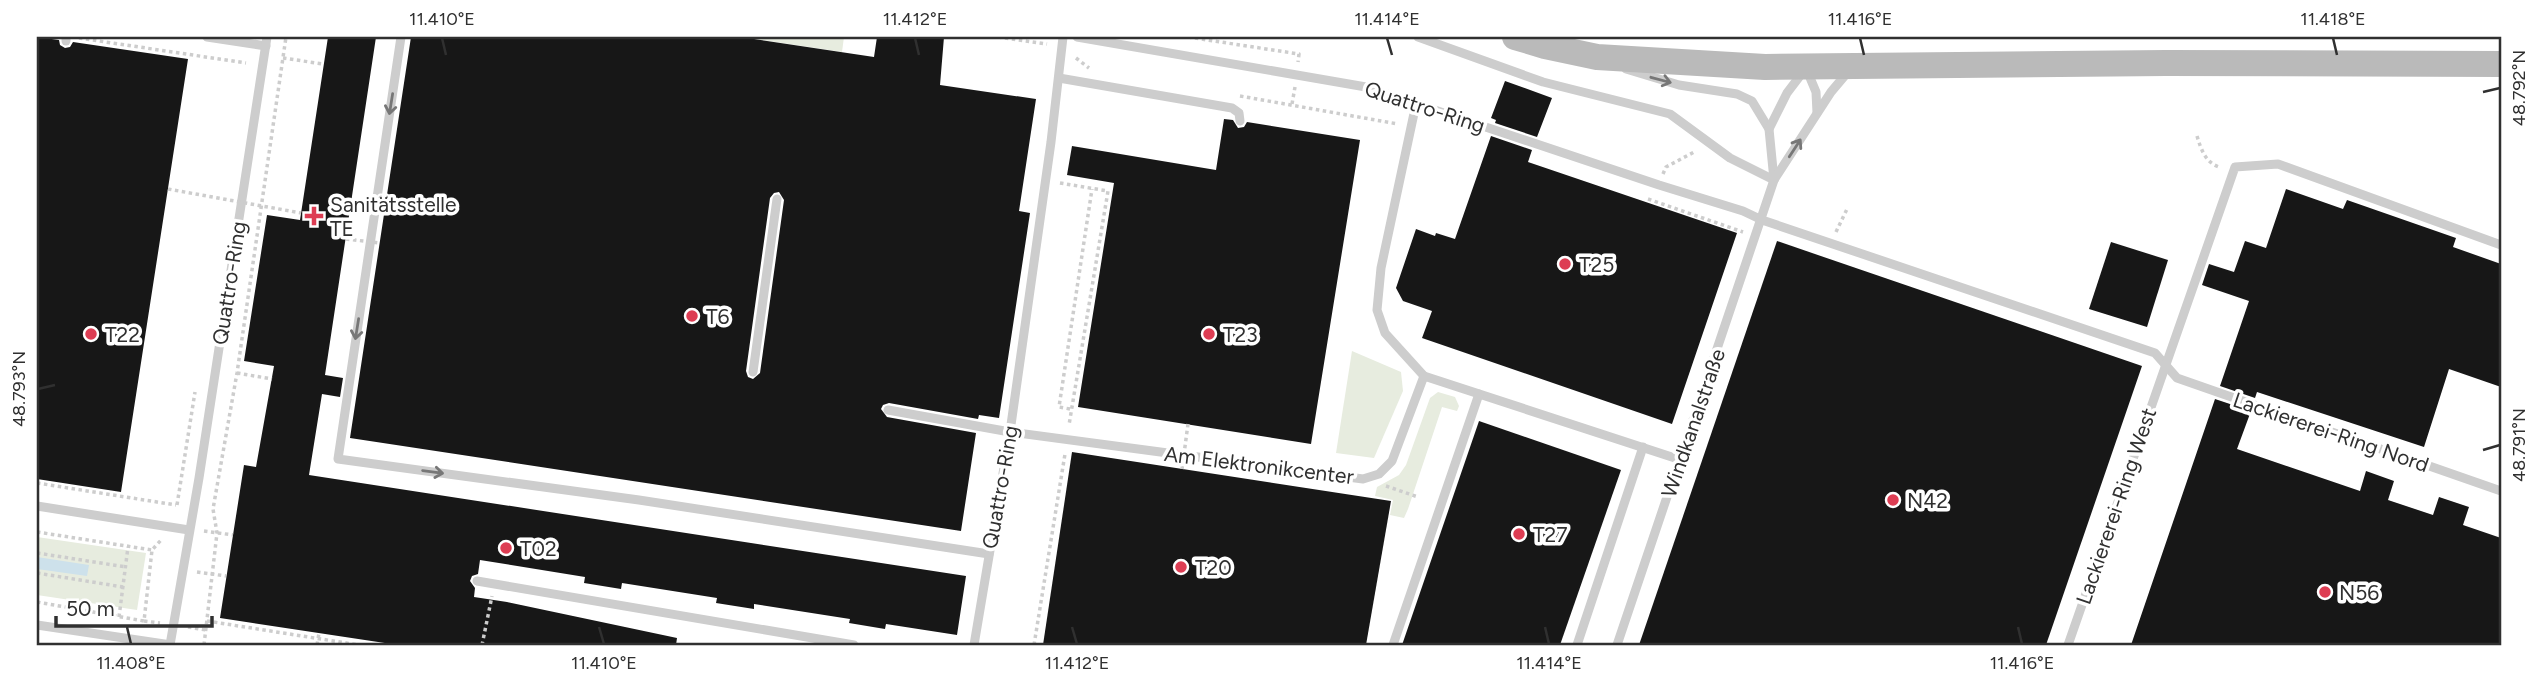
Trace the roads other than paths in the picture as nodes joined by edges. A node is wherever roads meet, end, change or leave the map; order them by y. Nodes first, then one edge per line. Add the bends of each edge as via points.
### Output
1 (207, 37) edge
2 (401, 37) edge
3 (1063, 37) edge
4 (1077, 37) edge
5 (1418, 37) edge
6 (1515, 37) edge
7 (267, 42) edge
8 (1597, 57) junction
9 (2501, 64) edge
10 (1806, 68) junction
11 (1853, 68) junction
12 (1059, 78) junction
13 (1416, 104) junction
14 (1817, 115) junction
15 (1240, 121) dead end
16 (1769, 129) junction
17 (1774, 180) junction
18 (777, 199) dead end
19 (1762, 220) junction
20 (1029, 222) dead end
21 (1040, 224) junction
22 (2501, 245) edge
23 (2164, 366) junction
24 (753, 372) dead end
25 (1424, 376) junction
26 (1479, 394) junction
27 (888, 410) dead end
28 (1010, 432) junction
29 (1643, 447) junction
30 (1161, 453) junction
31 (1681, 460) junction
32 (1159, 465) dead end
33 (2501, 491) edge
34 (37, 506) edge
35 (189, 530) junction
36 (989, 554) junction
37 (477, 581) dead end
38 (37, 625) edge
39 (170, 645) edge
40 (854, 645) edge
41 (974, 645) edge
42 (1393, 645) edge
43 (1577, 645) edge
44 (1617, 645) edge
45 (2068, 645) edge

1 - 7 lane
2 -> 36 lane via 338,459
3 - 12 lane, Quattro-Ring
4 - 13 lane, Quattro-Ring via 1355,85
5 - 17 lane via 1543,82 1670,114 1730,158
6 - 8 main road
7 - 35 lane, Quattro-Ring
8 - 10 main road
8 -> 16 lane via 1653,78 1737,94 1752,101
9 - 11 main road
10 - 11 main road
10 - 14 lane via 1816,92
10 - 16 lane
11 - 14 lane via 1830,92
12 - 15 lane via 1232,108
12 - 21 lane, Quattro-Ring
13 - 19 lane, Quattro-Ring
13 - 25 lane via 1381,268 1377,310 1385,333
17 -> 14 lane
16 - 17 lane
17 - 19 lane, Windkanalstraße
18 - 24 lane
19 - 23 lane, Quattro-Ring via 2155,353
19 - 31 lane, Windkanalstraße
20 - 21 lane
21 - 28 lane, Quattro-Ring
22 - 23 lane, Lackiererei-Ring West via 2278,164 2235,167
23 - 33 lane, Lackiererei-Ring Nord via 2177,378 2210,391
23 - 45 lane, Lackiererei-Ring West
25 - 26 lane
25 - 30 lane, Am Elektronikcenter via 1392,461 1374,476 1363,479
26 - 29 lane
26 - 42 lane
27 - 28 lane, Am Elektronikcenter
28 - 30 lane, Am Elektronikcenter
28 - 36 lane, Quattro-Ring
29 - 31 lane
29 - 43 lane
30 - 32 lane
31 - 44 lane, Windkanalstraße
34 - 35 lane
35 - 39 lane, Quattro-Ring
36 - 41 lane, Quattro-Ring
37 - 40 lane
38 - 39 lane

